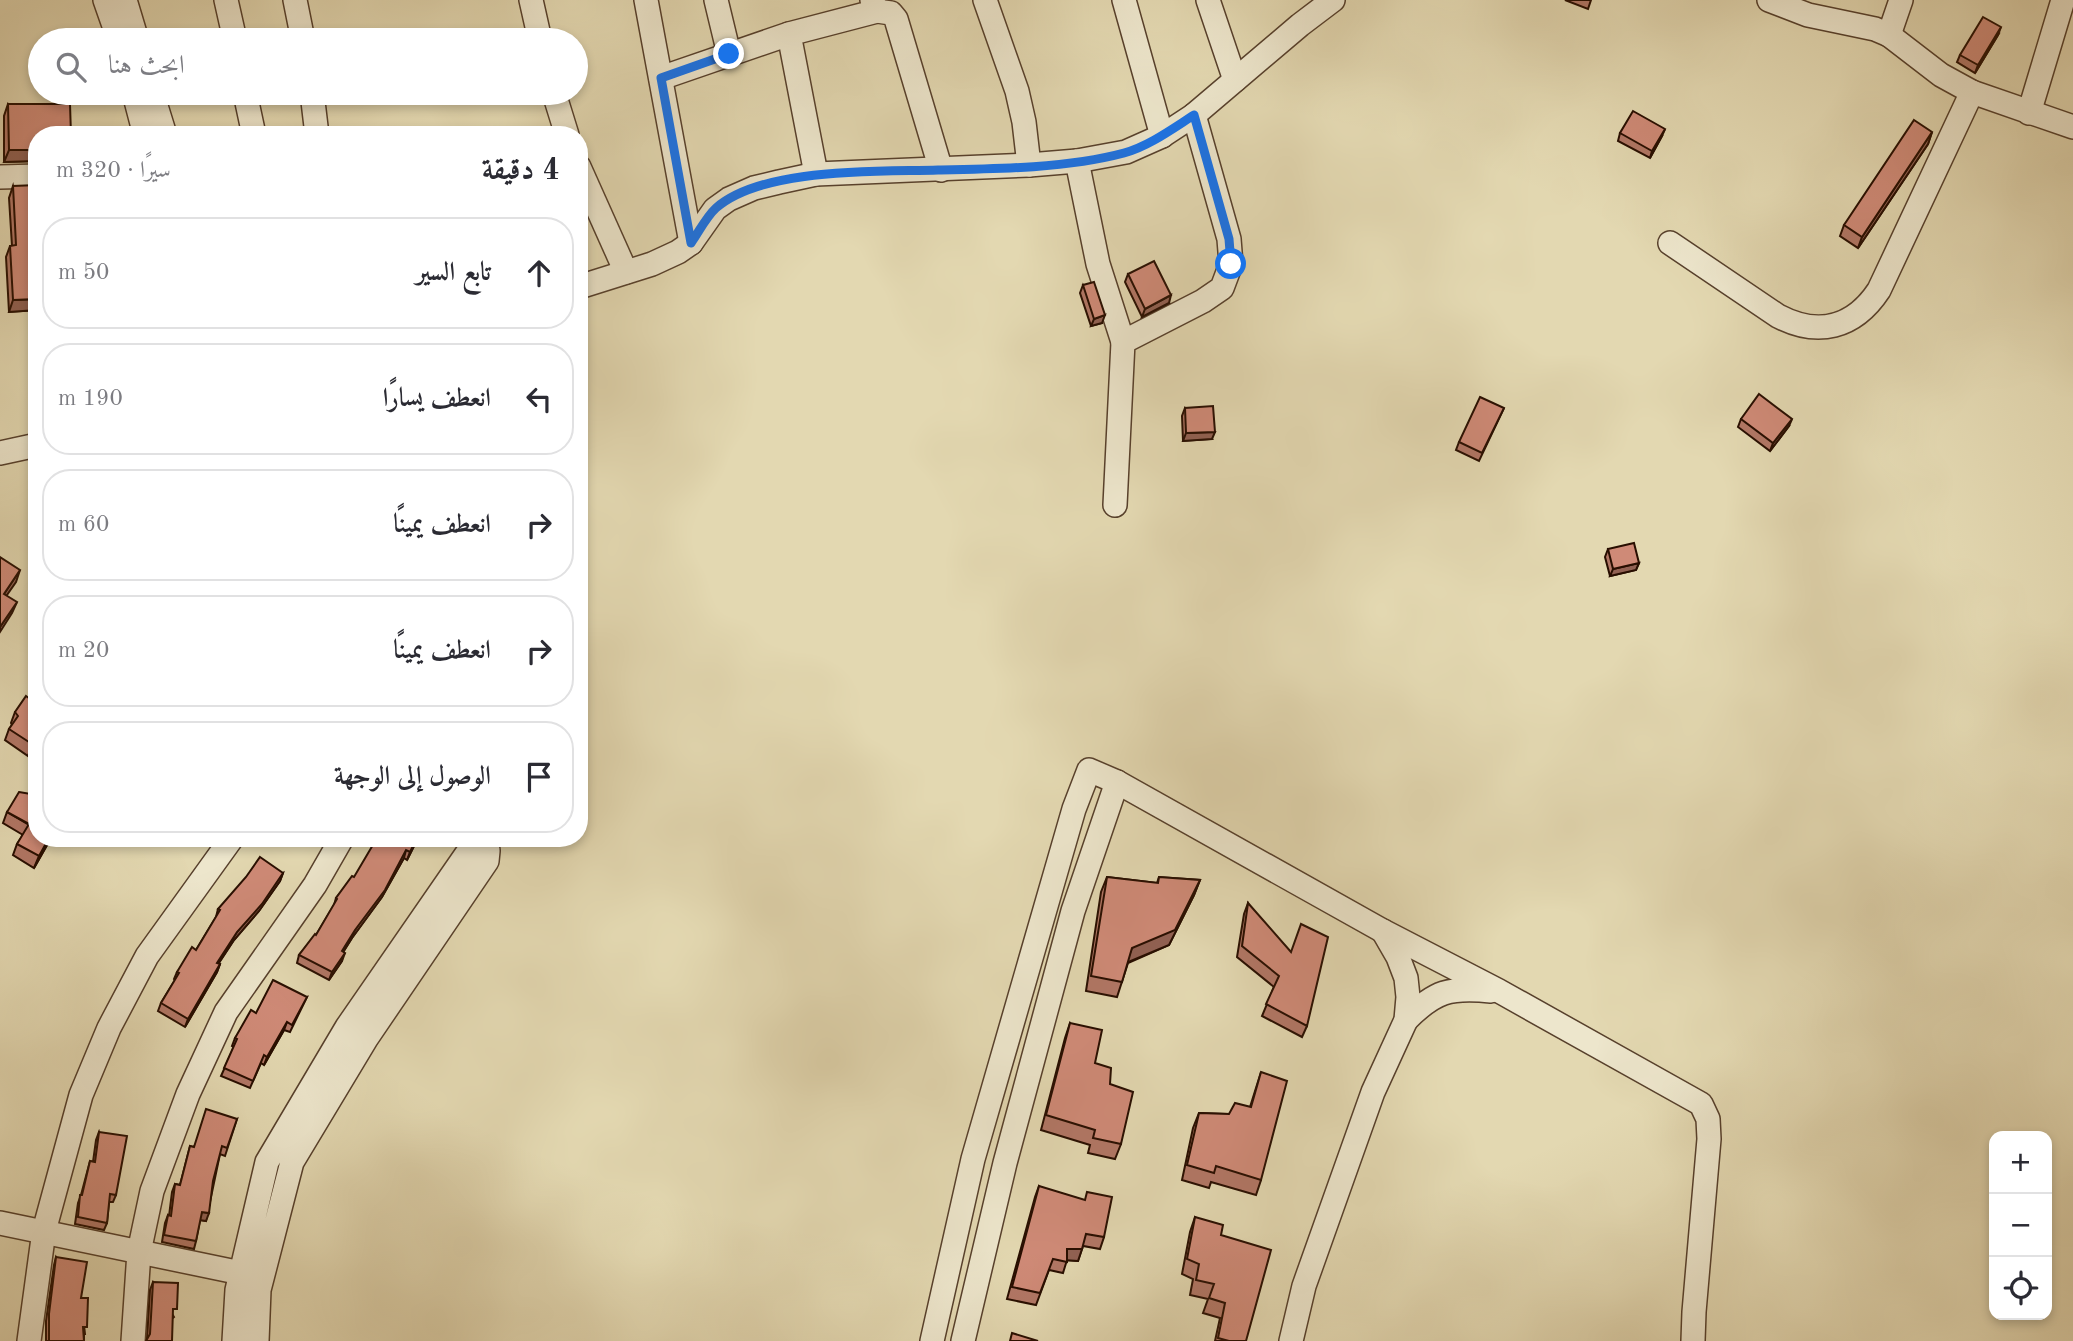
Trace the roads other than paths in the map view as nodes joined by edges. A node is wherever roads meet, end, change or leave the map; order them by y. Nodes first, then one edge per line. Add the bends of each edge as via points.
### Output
1 (105, 0) edge
2 (125, 0) edge
3 (226, 0) edge
4 (295, 0) edge
5 (531, 0) edge
6 (646, 0) edge
7 (716, 0) edge
8 (985, 0) edge
9 (1124, 0) edge
10 (1208, 0) edge
11 (1333, 0) edge
12 (1901, 0) edge
13 (2063, 0) edge
14 (1778, 2) edge
15 (874, 5) edge
16 (115, 28) edge
17 (133, 28) edge
18 (232, 28) edge
19 (301, 28) edge
20 (537, 28) edge
21 (789, 34) junction
22 (1889, 35) junction
23 (729, 54) junction
24 (661, 78) junction
25 (1235, 80) junction
26 (1972, 92) junction
27 (137, 105) edge
28 (156, 105) edge
29 (248, 105) edge
30 (313, 105) edge
31 (558, 105) edge
32 (2029, 113) junction
33 (1194, 115) junction
34 (143, 126) edge
35 (162, 126) edge
36 (252, 126) edge
37 (316, 126) edge
38 (564, 126) edge
39 (2073, 127) edge
40 (1163, 135) junction
41 (1077, 161) junction
42 (1029, 166) junction
43 (941, 170) junction
44 (816, 174) junction
45 (28, 176) edge
46 (0, 177) edge
47 (588, 187) edge
48 (691, 243) junction
49 (1670, 243) dead end
50 (626, 272) junction
51 (588, 284) edge
52 (1123, 342) junction
53 (28, 447) edge
54 (0, 453) edge
55 (1115, 505) dead end
56 (1117, 782) junction
57 (226, 847) edge
58 (336, 847) edge
59 (1383, 930) junction
60 (1499, 991) junction
61 (1406, 1020) junction
62 (0, 1223) edge
63 (44, 1231) junction
64 (139, 1252) junction
65 (241, 1273) junction
66 (29, 1341) edge
67 (132, 1341) edge
68 (234, 1341) edge
69 (257, 1341) edge
70 (932, 1341) edge
71 (963, 1341) edge
72 (1291, 1341) edge
73 (1693, 1341) edge

1 - 16 street
2 - 17 street
3 - 18 street
4 - 19 street
5 - 20 street
6 - 24 street
7 - 23 street
8 - 42 street via 1017,91
9 - 40 street
10 - 25 street
11 - 25 street
12 - 22 street
13 - 32 street
14 - 22 street via 1829,21
15 - 21 street
15 - 43 street via 896,19
21 - 23 street
21 - 44 street
22 - 26 street via 1941,75
23 - 24 street
24 - 48 street
25 - 33 street
26 - 32 street
26 - 49 street via 1880,290 1854,317 1816,328 1790,322
27 - 34 street
28 - 35 street
29 - 36 street
30 - 37 street
31 - 38 street
32 - 39 street
33 - 40 street
33 - 52 street via 1229,239 1231,264 1222,288 1203,302
40 - 41 street via 1125,152
41 - 42 street
41 - 52 street via 1098,264
42 - 43 street
43 - 44 street
44 - 48 street via 754,188 729,199 715,209
45 - 46 street
47 - 50 street
48 - 50 street via 678,253
50 - 51 street
52 - 55 street
53 - 54 street
56 - 59 street
56 - 70 street via 1089,770 1074,809 973,1159
56 - 71 street via 1073,911
57 - 63 street via 147,956 110,1028 82,1095
58 - 64 street via 315,885 226,1012 188,1094 152,1191
59 - 60 street
59 - 61 street via 1406,978
60 - 61 street via 1443,992
60 - 73 street via 1701,1104 1709,1139
61 - 72 street via 1373,1092 1304,1286
62 - 63 street
63 - 64 street
63 - 66 street
64 - 65 street
64 - 67 street
65 - 68 street
65 - 69 street via 267,1162 347,1027 468,852 483,847 488,851 487,861 366,1040 292,1162 259,1290

